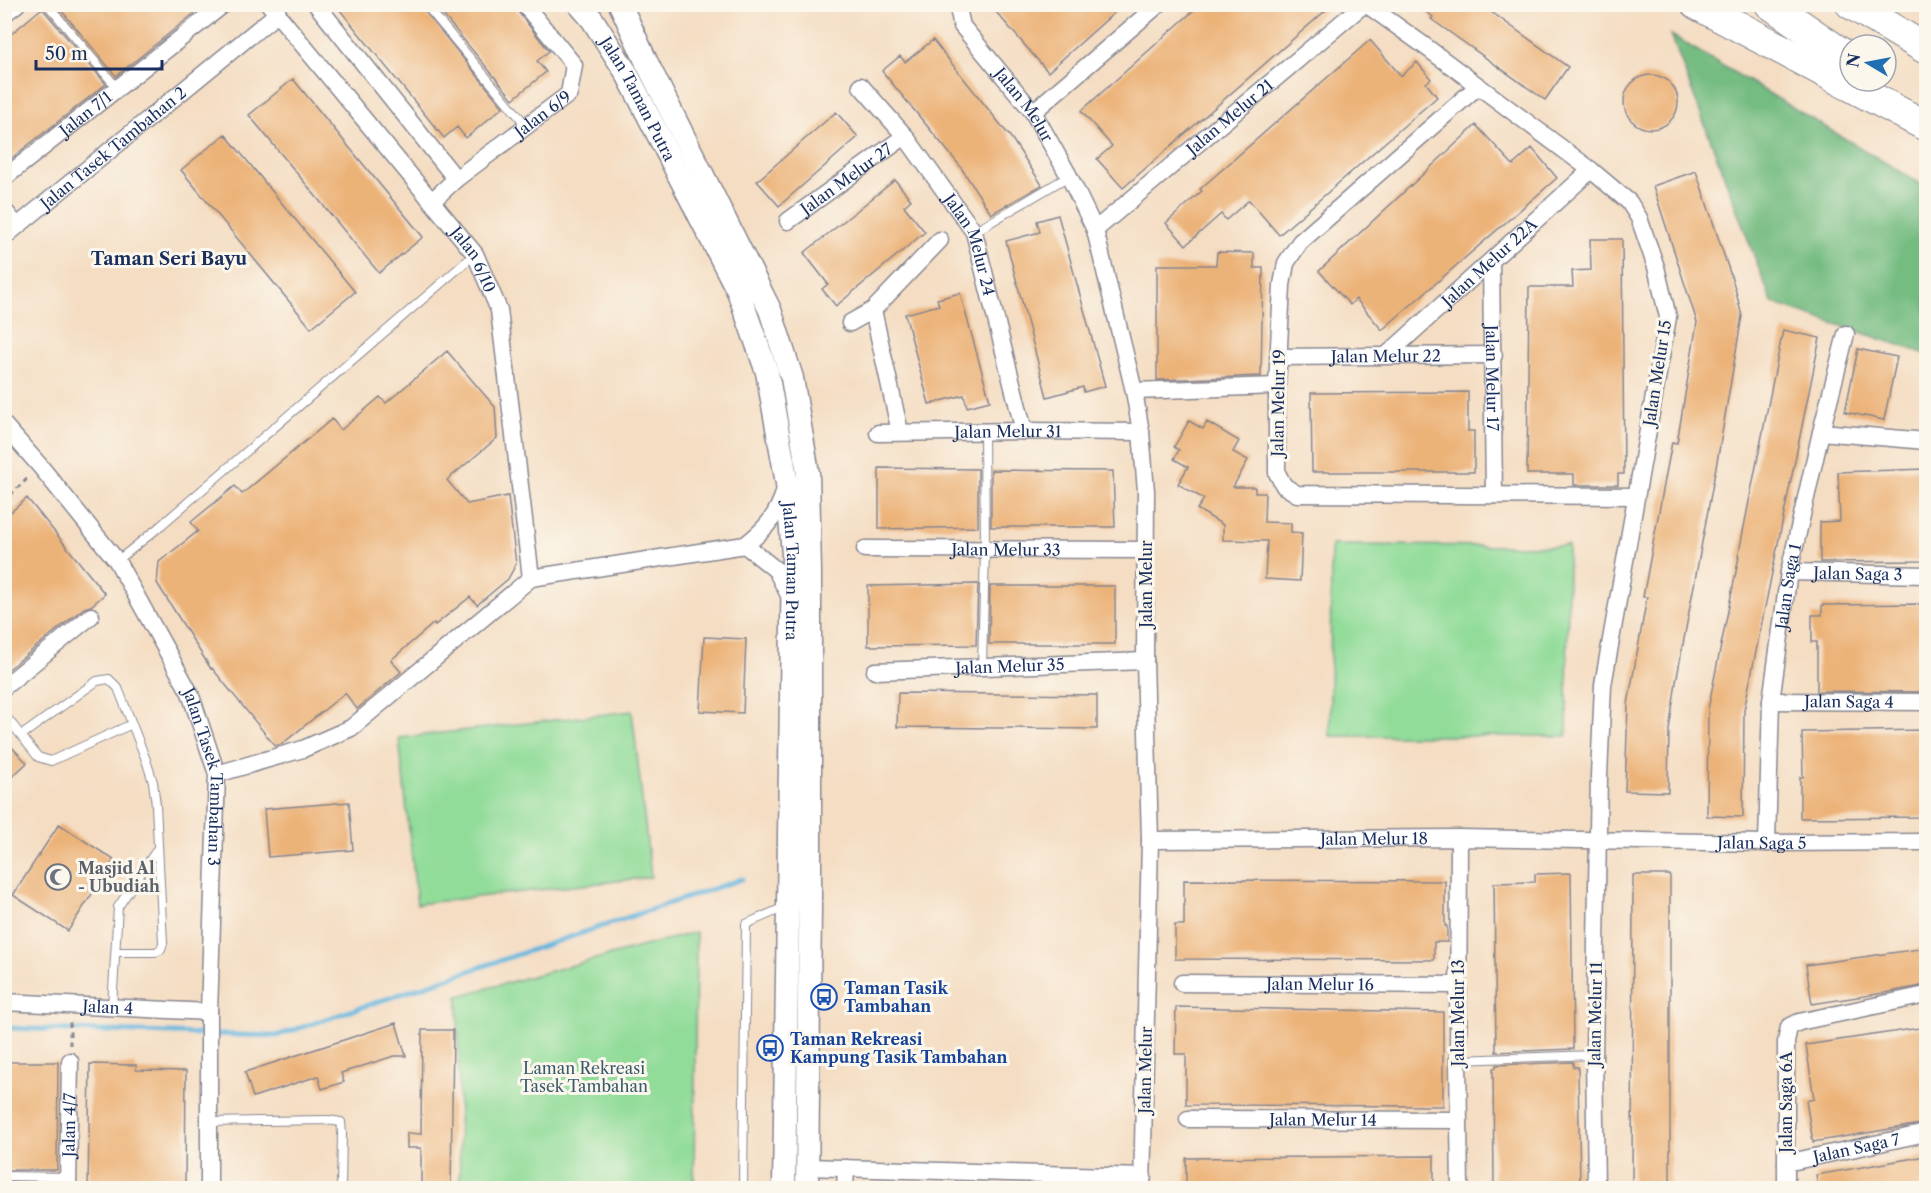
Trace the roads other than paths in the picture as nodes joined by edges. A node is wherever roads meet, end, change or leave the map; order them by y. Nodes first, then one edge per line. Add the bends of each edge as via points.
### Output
1 (17, 4) edge
2 (47, 4) edge
3 (224, 4) edge
4 (316, 4) edge
5 (425, 4) edge
6 (524, 4) edge
7 (957, 4) edge
8 (1159, 4) edge
9 (1365, 4) edge
10 (1696, 4) edge
11 (1770, 4) edge
12 (1851, 4) edge
13 (274, 9) edge
14 (584, 9) edge
15 (625, 9) edge
16 (4, 14) edge
17 (1926, 49) edge
18 (1838, 51) edge
19 (861, 86) dead end
20 (1477, 87) junction
21 (118, 89) junction
22 (1898, 91) edge
23 (1926, 111) edge
24 (1033, 112) junction
25 (525, 125) junction
26 (1926, 126) edge
27 (905, 136) junction
28 (1591, 170) junction
29 (1070, 176) junction
30 (4, 178) edge
31 (456, 179) junction
32 (432, 201) junction
33 (4, 210) edge
34 (788, 221) dead end
35 (17, 226) junction
36 (1095, 230) junction
37 (974, 232) junction
38 (4, 237) edge
39 (940, 240) dead end
40 (475, 254) junction
41 (1491, 261) junction
42 (873, 310) junction
43 (850, 323) dead end
44 (1846, 334) dead end
45 (1387, 355) junction
46 (1494, 355) junction
47 (1278, 357) junction
48 (1276, 386) junction
49 (1134, 391) junction
50 (4, 425) edge
51 (984, 431) junction
52 (1024, 431) junction
53 (900, 432) junction
54 (1141, 432) junction
55 (1821, 432) junction
56 (878, 433) dead end
57 (1926, 441) edge
58 (787, 483) junction
59 (1494, 495) junction
60 (1636, 495) junction
61 (745, 545) junction
62 (865, 549) dead end
63 (984, 550) junction
64 (1146, 550) junction
65 (117, 561) junction
66 (1790, 572) junction
67 (1926, 575) edge
68 (531, 578) junction
69 (792, 599) junction
70 (91, 616) dead end
71 (1145, 661) junction
72 (982, 667) junction
73 (874, 671) dead end
74 (4, 687) edge
75 (1771, 701) junction
76 (1926, 702) edge
77 (4, 714) edge
78 (132, 724) junction
79 (22, 735) junction
80 (217, 774) junction
81 (1460, 838) junction
82 (1150, 840) junction
83 (1597, 840) junction
84 (1926, 842) edge
85 (1767, 843) junction
86 (158, 848) junction
87 (788, 906) junction
88 (810, 906) junction
89 (116, 952) junction
90 (1182, 983) dead end
91 (1458, 985) junction
92 (1926, 994) edge
93 (6, 1000) edge
94 (112, 1007) junction
95 (209, 1019) junction
96 (1594, 1055) junction
97 (1458, 1060) junction
98 (70, 1061) road end
99 (1188, 1119) dead end
100 (1458, 1120) junction
101 (209, 1122) junction
102 (1926, 1133) edge
103 (1786, 1163) junction
104 (846, 1168) junction
105 (4, 1176) edge
106 (807, 1178) edge
107 (1105, 1182) edge
108 (68, 1183) edge
109 (1143, 1183) edge
110 (209, 1188) edge
111 (341, 1188) edge
112 (743, 1188) edge
113 (784, 1188) edge
114 (845, 1188) edge
115 (1460, 1188) edge
116 (1596, 1188) edge
117 (1786, 1188) edge

1 - 16 street
2 - 21 lane
3 - 21 street, Jalan 7/1
4 - 31 street
5 - 25 lane
6 - 25 street, Jalan 6/9 via 574,65 569,94
7 - 24 street, Jalan Melur via 962,26
8 - 24 street
9 - 20 street, Jalan Melur 15
9 - 36 street, Jalan Melur 21
10 - 26 highway
11 - 18 highway
12 - 17 highway
13 - 32 street, Jalan 6/10
13 - 35 street, Jalan Tasek Tambahan 2 via 218,64
14 - 58 street, Jalan Taman Putra via 626,72 738,291 767,372
15 - 88 street, Jalan Taman Putra via 646,61 770,310 792,378 808,473
19 - 27 street, Jalan Melur 24
20 - 28 street, Jalan Melur 15
20 - 47 street, Jalan Melur 19 via 1300,242 1286,263
21 - 30 street, Jalan 7/1
22 - 23 highway
24 - 29 street, Jalan Melur
25 - 31 street, Jalan 6/9
27 - 34 street, Jalan Melur 27
27 - 37 street, Jalan Melur 24
28 - 41 street, Jalan Melur 22A
28 - 60 street, Jalan Melur 15 via 1629,202 1639,218 1668,317
29 - 36 street, Jalan Melur
29 - 37 lane
31 - 32 street, Jalan 6/9
32 - 40 street, Jalan 6/10
33 - 35 street
35 - 38 street, Jalan Tasek Tambahan 2
36 - 49 street, Jalan Melur
37 - 52 street, Jalan Melur 24
39 - 42 street
40 - 65 lane
40 - 68 street, Jalan 6/10 via 499,310
41 - 45 street, Jalan Melur 22A
41 - 46 street, Jalan Melur 17
42 - 43 street
42 - 53 street
44 - 55 street, Jalan Saga 1
45 - 46 street, Jalan Melur 22
45 - 47 street, Jalan Melur 22
46 - 59 street, Jalan Melur 17
47 - 48 street, Jalan Melur 19
48 - 49 street
48 - 59 street, Jalan Melur 19 via 1277,473 1284,486 1297,494
49 - 54 street, Jalan Melur
50 - 65 street, Jalan Tasek Tambahan 3
51 - 52 street, Jalan Melur 31
51 - 53 street, Jalan Melur 31
51 - 63 lane
52 - 54 street, Jalan Melur 31
53 - 56 street, Jalan Melur 31
54 - 64 street, Jalan Melur
55 - 57 street
55 - 66 street, Jalan Saga 1
58 - 61 street via 773,519
58 - 69 street, Jalan Taman Putra
59 - 60 street, Jalan Melur 19
60 - 83 street, Jalan Melur 15 via 1603,685
61 - 68 street
61 - 69 street via 776,570
62 - 63 street, Jalan Melur 33
63 - 64 street, Jalan Melur 33
63 - 72 lane
64 - 71 street, Jalan Melur
65 - 80 street, Jalan Tasek Tambahan 3 via 190,693
66 - 67 street, Jalan Saga 3
66 - 75 street, Jalan Saga 1
68 - 80 street via 351,728 303,749
69 - 87 street, Jalan Taman Putra
70 - 74 street
71 - 72 street, Jalan Melur 35
71 - 82 street, Jalan Melur
72 - 73 street, Jalan Melur 35
75 - 76 street, Jalan Saga 4
75 - 85 street, Jalan Saga 1
77 - 79 lane
78 - 79 lane via 51,761 38,757
78 - 79 lane via 118,688 109,679 97,681
78 - 86 lane via 153,782
80 - 95 street, Jalan Tasek Tambahan 3
81 - 82 street, Jalan Melur 18
81 - 83 street, Jalan Melur 18
81 - 91 street, Jalan Melur 13
82 - 109 street, Jalan Melur
83 - 85 street, Jalan Saga 5
83 - 96 street, Jalan Melur 11
84 - 85 street, Jalan Saga 5
86 - 89 lane via 118,907
86 - 89 lane via 161,950
87 - 88 street
87 - 112 lane via 746,924
87 - 113 street, Jalan Taman Putra
88 - 106 street, Jalan Taman Putra
89 - 94 lane
90 - 91 street, Jalan Melur 16
91 - 97 street, Jalan Melur 13
92 - 103 street, Jalan Saga 6A via 1799,1022 1789,1028
93 - 94 street, Jalan 4
94 - 95 street, Jalan 4
95 - 101 street, Jalan Tasek Tambahan 3
96 - 97 lane
96 - 116 street, Jalan Melur 11
97 - 100 street, Jalan Melur 13
98 - 108 street, Jalan 4/7
99 - 100 street, Jalan Melur 14
100 - 115 street, Jalan Melur 13
101 - 110 street, Jalan Tasek Tambahan 3
101 - 111 lane via 341,1122
102 - 103 street, Jalan Saga 7
103 - 117 street, Jalan Saga 6A
104 - 106 street
104 - 107 street
104 - 114 street
105 - 108 lane
107 - 109 street

